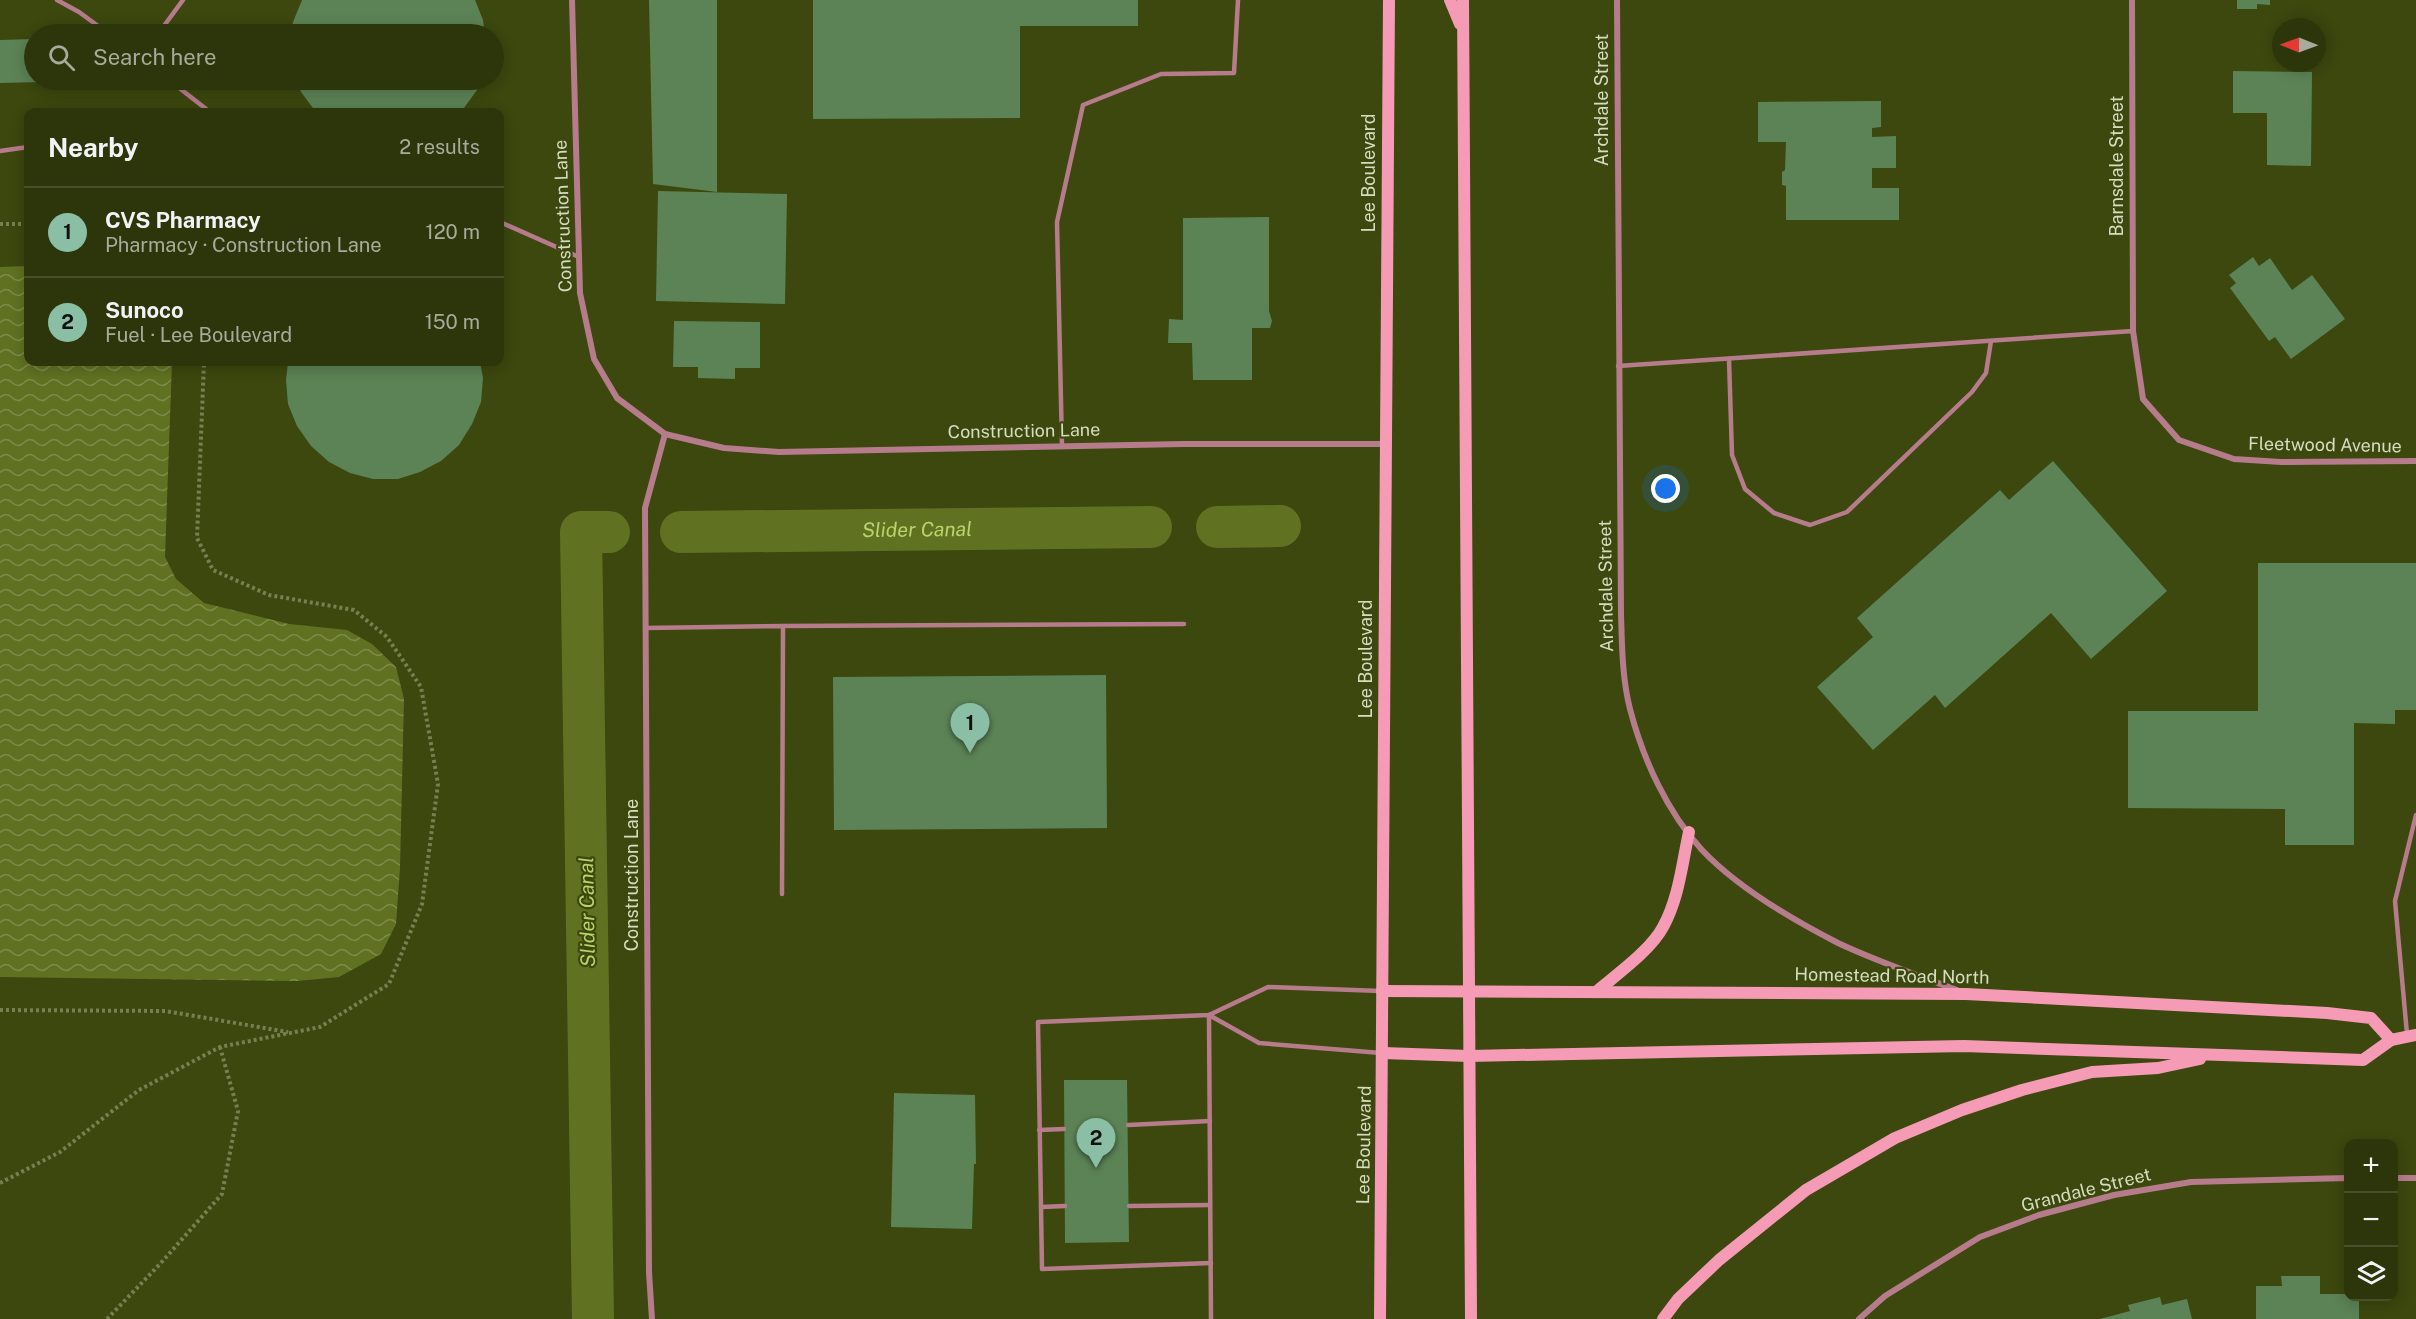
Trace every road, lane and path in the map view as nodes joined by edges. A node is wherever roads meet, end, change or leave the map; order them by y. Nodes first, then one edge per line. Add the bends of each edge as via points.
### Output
1 (57, 0) edge
2 (183, 0) edge
3 (572, 0) edge
4 (1238, 0) edge
5 (1389, 0) edge
6 (1450, 0) edge
7 (1463, 0) edge
8 (1617, 0) edge
9 (2132, 0) edge
10 (95, 24) edge
11 (165, 24) edge
12 (1463, 31) junction
13 (182, 90) edge
14 (205, 108) edge
15 (24, 148) edge
16 (0, 151) edge
17 (24, 224) edge
18 (504, 224) edge
19 (0, 225) edge
20 (579, 257) junction
21 (2133, 331) junction
22 (1991, 341) junction
23 (1729, 359) junction
24 (204, 366) edge
25 (1618, 366) junction
26 (665, 435) junction
27 (1385, 444) junction
28 (1062, 446) junction
29 (2416, 461) edge
30 (1184, 624) dead end
31 (783, 626) junction
32 (645, 628) junction
33 (2416, 815) edge
34 (1689, 832) junction
35 (782, 894) dead end
36 (1382, 991) junction
37 (1470, 992) junction
38 (1596, 992) junction
39 (1966, 994) junction
40 (0, 1010) edge
41 (1209, 1015) junction
42 (291, 1033) junction
43 (2412, 1036) edge
44 (2391, 1040) junction
45 (220, 1047) junction
46 (1383, 1053) junction
47 (2219, 1055) junction
48 (1469, 1056) junction
49 (1210, 1121) junction
50 (1128, 1125) dead end
51 (1064, 1129) dead end
52 (1040, 1131) junction
53 (2344, 1178) edge
54 (2398, 1178) edge
55 (2416, 1178) edge
56 (0, 1183) edge
57 (1210, 1205) junction
58 (1065, 1206) dead end
59 (1128, 1206) dead end
60 (1041, 1207) junction
61 (1210, 1263) junction
62 (107, 1319) edge
63 (652, 1319) edge
64 (1211, 1319) edge
65 (1380, 1319) edge
66 (1471, 1319) edge
67 (1663, 1319) edge
68 (1859, 1319) edge

1 - 10 lane
2 - 11 lane
3 - 20 street, Construction Lane
4 - 28 lane via 1234,73 1161,74 1083,105 1057,222
5 - 27 main road, Lee Boulevard
6 - 12 main road
7 - 12 main road
8 - 25 street, Archdale Street
9 - 21 street, Barnsdale Street
12 - 37 main road
13 - 14 lane
15 - 16 lane
17 - 19 path
18 - 20 lane
20 - 26 street, Construction Lane via 580,293 594,359 617,398
21 - 22 lane
21 - 29 street, Fleetwood Avenue via 2143,399 2179,440 2234,459
22 - 23 lane
22 - 23 lane via 1986,373 1972,392 1847,512 1810,525 1774,513 1745,489 1732,455
23 - 25 lane
24 - 42 path via 197,538 213,570 269,595 354,610 387,637 421,687 438,784 422,904 389,984 320,1027
25 - 34 street, Archdale Street via 1623,665 1630,708 1647,762 1675,815
26 - 28 street, Construction Lane via 724,448 779,452
26 - 32 street, Construction Lane via 645,508
27 - 28 street, Construction Lane
27 - 36 main road, Lee Boulevard
30 - 31 lane
31 - 32 lane
31 - 35 lane
32 - 63 street, Construction Lane
33 - 43 lane via 2395,902
34 - 38 main road via 1677,892 1663,928 1635,959
34 - 39 street, Archdale Street via 1702,850 1747,888 1790,917 1839,944
36 - 37 main road, Homestead Road North
36 - 41 lane via 1268,987
36 - 46 main road, Lee Boulevard
37 - 38 main road, Homestead Road North
37 - 48 main road
38 - 39 main road, Homestead Road North
39 - 44 main road, Homestead Road North via 2327,1013 2371,1018
40 - 42 path via 165,1011
41 - 46 lane via 1259,1044
41 - 49 lane
41 - 52 lane via 1038,1022
42 - 45 path
43 - 44 main road
44 - 47 main road via 2363,1060
45 - 56 path via 139,1090 60,1152
45 - 62 path via 238,1111 222,1194
46 - 48 main road
46 - 65 main road, Lee Boulevard
47 - 48 main road via 1964,1046
47 - 67 main road via 2158,1068 2092,1072 1962,1110 1895,1138 1806,1190 1719,1260
48 - 66 main road
49 - 50 lane
49 - 57 lane
51 - 52 lane
52 - 60 lane
53 - 68 street, Grandale Street via 2191,1182 2114,1195 2039,1215 1980,1237 1885,1296
54 - 55 street
57 - 59 lane
57 - 61 lane
58 - 60 lane
60 - 61 lane via 1042,1269
61 - 64 lane

